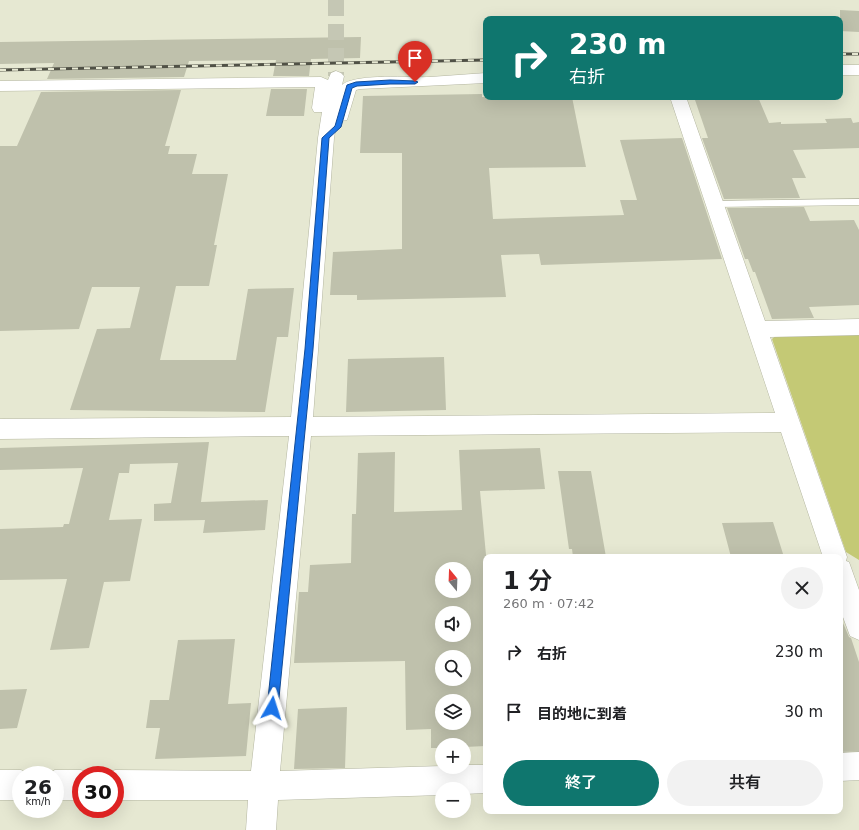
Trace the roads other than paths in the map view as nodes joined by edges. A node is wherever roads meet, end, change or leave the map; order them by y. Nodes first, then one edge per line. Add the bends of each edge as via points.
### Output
1 (843, 70) edge
2 (859, 70) edge
3 (336, 76) tunnel mouth
4 (483, 78) edge
5 (0, 86) edge
6 (679, 100) edge
7 (326, 138) junction
8 (859, 202) edge
9 (715, 204) junction
10 (859, 327) edge
11 (757, 329) junction
12 (789, 422) junction
13 (302, 427) junction
14 (0, 429) edge
15 (834, 554) edge
16 (843, 568) edge
17 (859, 568) edge
18 (843, 580) edge
19 (859, 627) edge
20 (843, 766) edge
21 (859, 766) edge
22 (483, 779) edge
23 (0, 785) edge
24 (12, 785) edge
25 (124, 785) edge
26 (264, 786) junction
27 (261, 830) edge

1 - 2 street
3 - 7 street
4 - 7 street via 356,84 350,87 338,127
5 - 7 street via 321,82 323,85 317,128
6 - 9 street
7 - 13 street
8 - 9 lane
9 - 11 street
10 - 11 street
11 - 12 street
12 - 13 street
12 - 15 street
13 - 14 street
13 - 26 street
16 - 17 street
18 - 19 street
20 - 21 street
22 - 26 street
23 - 24 street
25 - 26 street
26 - 27 street

